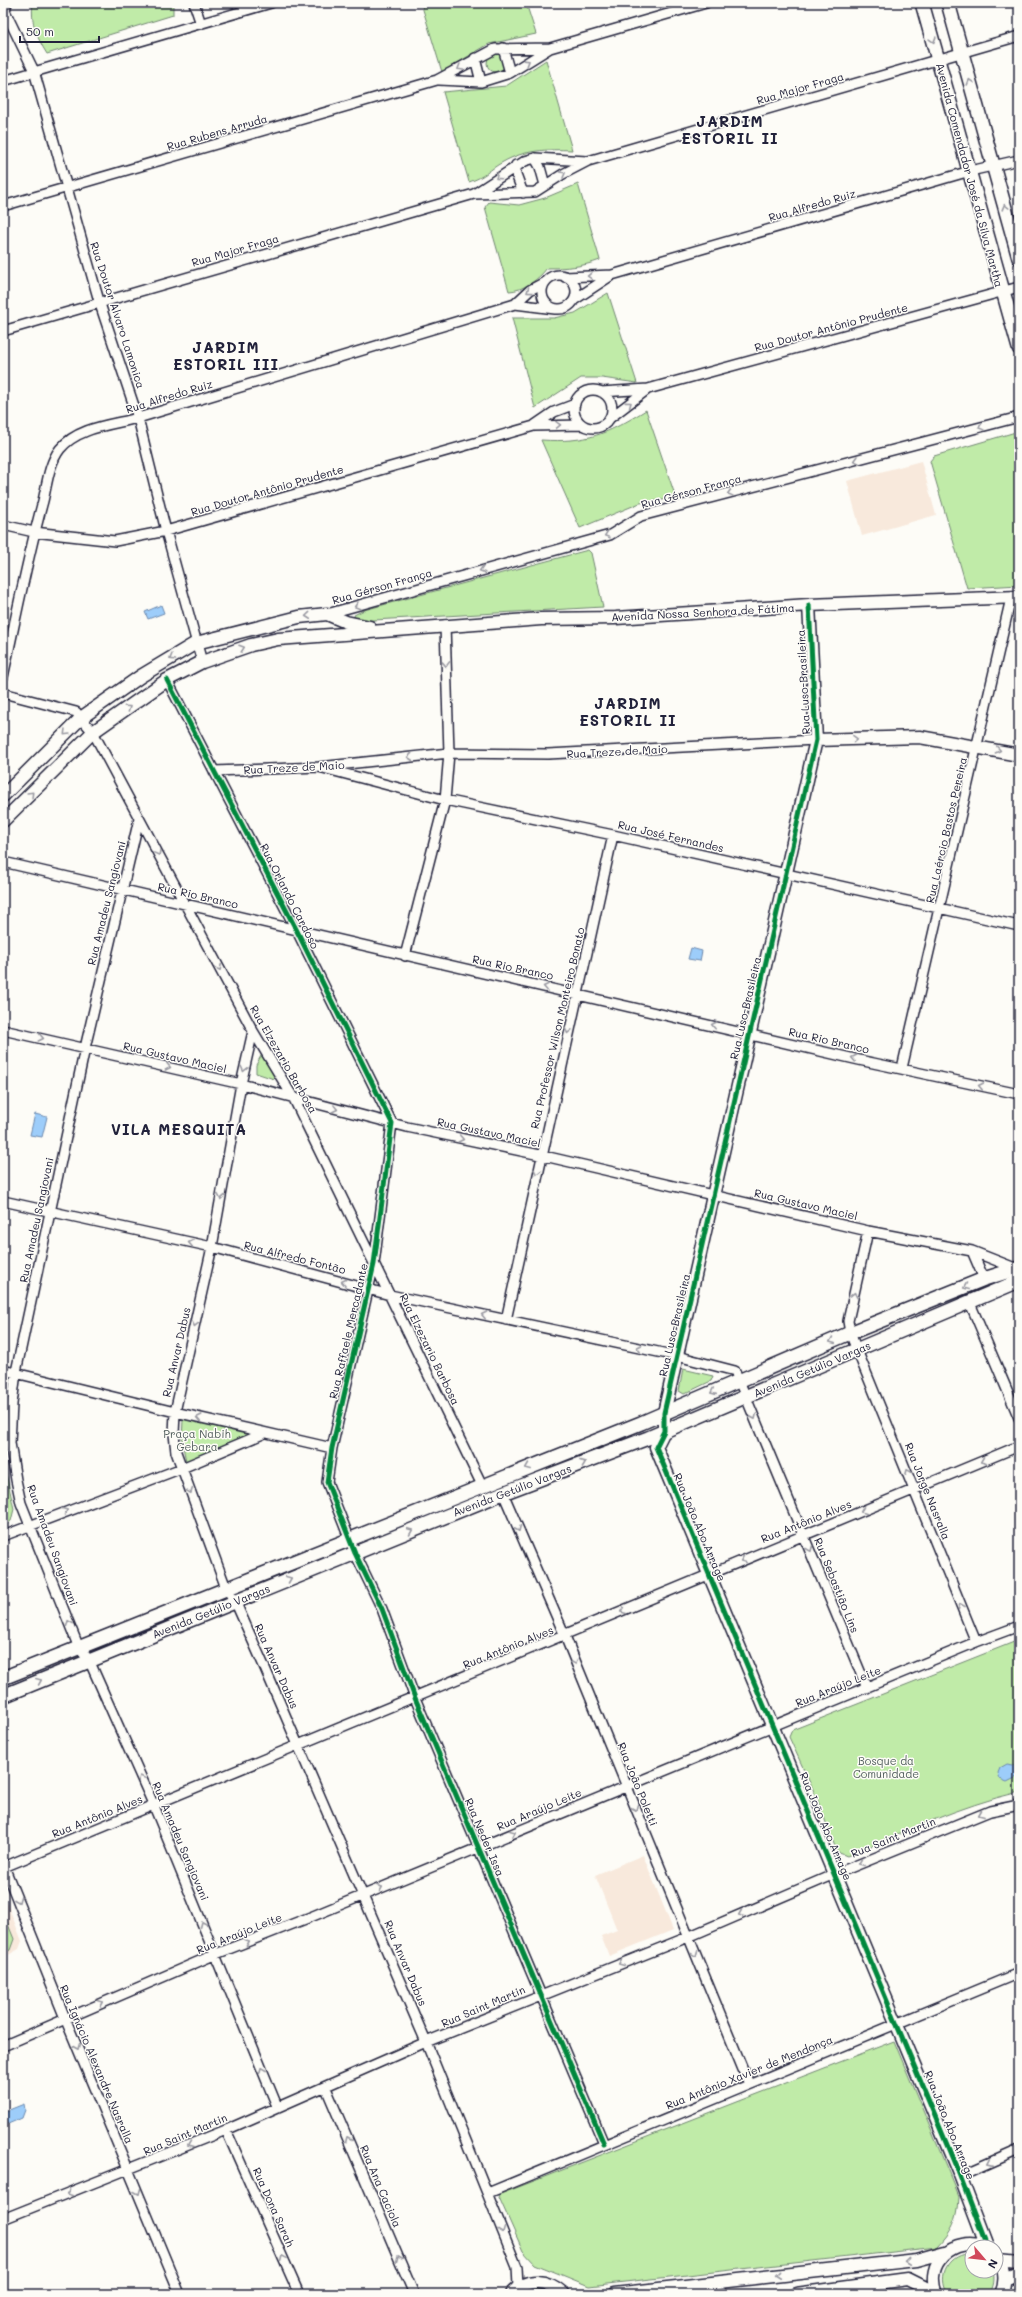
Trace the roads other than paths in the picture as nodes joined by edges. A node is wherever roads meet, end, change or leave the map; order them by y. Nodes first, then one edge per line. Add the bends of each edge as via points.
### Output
1 (194, 3) edge
2 (270, 3) edge
3 (706, 3) edge
4 (922, 3) edge
5 (948, 3) edge
6 (5, 8) edge
7 (201, 24) junction
8 (1019, 36) edge
9 (503, 48) junction
10 (550, 48) junction
11 (962, 53) junction
12 (474, 58) junction
13 (939, 60) junction
14 (34, 71) junction
15 (510, 73) junction
16 (3, 80) edge
17 (437, 80) junction
18 (481, 82) junction
19 (535, 158) junction
20 (1019, 160) edge
21 (588, 161) junction
22 (516, 165) junction
23 (994, 167) junction
24 (970, 171) junction
25 (545, 185) junction
26 (66, 188) junction
27 (523, 193) junction
28 (474, 194) junction
29 (3, 206) edge
30 (1019, 258) edge
31 (612, 275) junction
32 (565, 277) junction
33 (545, 282) junction
34 (1019, 287) edge
35 (1002, 291) junction
36 (574, 300) junction
37 (99, 301) junction
38 (515, 304) junction
39 (555, 309) junction
40 (3, 331) edge
41 (1019, 348) edge
42 (648, 389) junction
43 (601, 392) junction
44 (575, 404) junction
45 (1019, 417) edge
46 (138, 418) junction
47 (610, 418) junction
48 (582, 425) junction
49 (534, 426) junction
50 (3, 525) edge
51 (166, 531) junction
52 (34, 532) junction
53 (1015, 598) edge
54 (809, 605) junction
55 (330, 615) junction
56 (445, 625) junction
57 (387, 630) junction
58 (328, 635) junction
59 (196, 643) junction
60 (202, 662) junction
61 (3, 677) edge
62 (167, 680) junction
63 (3, 693) edge
64 (81, 718) junction
65 (93, 732) junction
66 (816, 740) junction
67 (978, 746) junction
68 (449, 753) junction
69 (1019, 755) edge
70 (370, 762) junction
71 (319, 767) junction
72 (214, 771) junction
73 (366, 778) junction
74 (3, 796) edge
75 (445, 800) junction
76 (139, 819) junction
77 (3, 821) edge
78 (612, 835) junction
79 (3, 862) edge
80 (787, 875) junction
81 (121, 890) junction
82 (185, 904) junction
83 (940, 909) junction
84 (1019, 926) edge
85 (297, 931) junction
86 (405, 956) junction
87 (577, 993) junction
88 (3, 1030) edge
89 (253, 1031) junction
90 (749, 1034) junction
91 (85, 1048) junction
92 (902, 1068) junction
93 (241, 1084) junction
94 (1019, 1094) edge
95 (294, 1099) junction
96 (392, 1123) junction
97 (540, 1155) junction
98 (713, 1194) junction
99 (3, 1201) edge
100 (50, 1212) junction
101 (868, 1231) junction
102 (212, 1248) junction
103 (972, 1251) junction
104 (374, 1264) junction
105 (1018, 1268) edge
106 (984, 1279) junction
107 (1019, 1282) edge
108 (369, 1288) junction
109 (390, 1295) junction
110 (970, 1303) junction
111 (506, 1320) junction
112 (850, 1333) junction
113 (858, 1350) junction
114 (677, 1356) junction
115 (3, 1370) edge
116 (16, 1372) junction
117 (738, 1381) junction
118 (745, 1397) junction
119 (175, 1412) junction
120 (664, 1413) junction
121 (1019, 1418) edge
122 (642, 1423) junction
123 (664, 1431) junction
124 (265, 1432) junction
125 (652, 1443) junction
126 (1019, 1446) edge
127 (332, 1448) junction
128 (182, 1468) junction
129 (482, 1485) junction
130 (915, 1489) junction
131 (503, 1493) junction
132 (30, 1525) junction
133 (804, 1535) junction
134 (3, 1536) edge
135 (348, 1538) junction
136 (355, 1553) junction
137 (709, 1574) junction
138 (226, 1588) junction
139 (235, 1601) junction
140 (1019, 1626) edge
141 (564, 1636) junction
142 (976, 1642) junction
143 (79, 1648) junction
144 (89, 1660) junction
145 (3, 1678) edge
146 (867, 1688) junction
147 (3, 1696) edge
148 (415, 1698) junction
149 (773, 1726) junction
150 (299, 1746) junction
151 (626, 1785) junction
152 (1019, 1805) edge
153 (154, 1806) junction
154 (478, 1848) junction
155 (4, 1866) edge
156 (835, 1874) junction
157 (364, 1895) junction
158 (688, 1936) junction
159 (216, 1954) junction
160 (1019, 1973) edge
161 (541, 1994) junction
162 (65, 2018) junction
163 (897, 2024) junction
164 (426, 2042) junction
165 (3, 2046) edge
166 (749, 2084) junction
167 (326, 2088) junction
168 (277, 2106) junction
169 (226, 2130) junction
170 (604, 2144) junction
171 (1019, 2150) edge
172 (129, 2170) junction
173 (960, 2176) junction
174 (488, 2193) junction
175 (3, 2219) edge
176 (983, 2239) edge
177 (964, 2243) edge
178 (945, 2252) junction
179 (1004, 2259) edge
180 (1019, 2262) edge
181 (1019, 2274) edge
182 (1004, 2279) edge
183 (514, 2290) edge
184 (1003, 2290) edge
185 (936, 2293) edge
186 (180, 2294) edge
187 (299, 2294) edge
188 (414, 2294) edge
189 (564, 2294) edge
190 (614, 2294) edge
191 (796, 2294) edge

1 - 7 street
2 - 7 street
3 - 10 street, Rua Rubens Arruda
4 -> 13 main road, Avenida Comendador José da Silva Martha
5 - 11 main road
6 - 14 street, Rua Doutor Alvaro Lamonica
7 - 14 street
8 - 11 street, Rua Major Fraga
9 - 10 street, Rua Rubens Arruda
9 - 12 street, Rua Rubens Arruda via 488,51
9 - 15 street
15 -> 10 street, Rua Rubens Arruda
11 - 13 street, Rua Major Fraga
23 -> 11 main road
12 -> 17 street, Rua Rubens Arruda
12 - 18 street
13 - 21 street, Rua Major Fraga
13 - 24 main road, Avenida Comendador José da Silva Martha
14 - 16 street
14 - 26 street, Rua Doutor Alvaro Lamonica
15 - 18 street, Rua Rubens Arruda
17 - 18 street, Rua Rubens Arruda
17 - 26 street, Rua Rubens Arruda
19 - 21 street, Rua Major Fraga
19 - 22 street, Rua Major Fraga
19 - 25 street
20 - 23 street, Rua Alfredo Ruiz
25 -> 21 street, Rua Major Fraga
22 - 27 street via 517,178
22 -> 28 street, Rua Major Fraga
23 - 24 street, Rua Alfredo Ruiz
30 -> 23 main road
24 - 31 street, Rua Alfredo Ruiz
24 - 35 main road, Avenida Comendador José da Silva Martha
25 - 27 street, Rua Major Fraga via 536,192
26 - 29 street, Rua Rubens Arruda
26 - 37 street, Rua Doutor Alvaro Lamonica
27 - 28 street, Rua Major Fraga
28 - 37 street, Rua Major Fraga
31 -> 32 street, Rua Alfredo Ruiz
31 - 36 street, Rua Alfredo Ruiz
32 - 33 street, Rua Alfredo Ruiz via 555,276
32 - 36 street via 576,289
33 -> 38 street, Rua Alfredo Ruiz via 530,290
33 - 39 street via 543,298
34 - 35 street, Rua Doutor Antônio Prudente
35 - 41 main road, Avenida Comendador José da Silva Martha
35 - 42 street, Rua Doutor Antônio Prudente
36 - 39 street, Rua Alfredo Ruiz via 566,308
37 - 40 street, Rua Major Fraga
37 - 46 street, Rua Doutor Alvaro Lamonica
38 - 39 street, Rua Alfredo Ruiz
38 - 46 street, Rua Alfredo Ruiz
42 - 43 street, Rua Doutor Antônio Prudente
47 -> 42 street, Rua Doutor Antônio Prudente
43 - 44 street, Rua Doutor Antônio Prudente via 595,390 583,393
43 - 47 street via 610,400
44 - 48 street via 575,415
44 - 49 street, Rua Doutor Antônio Prudente via 554,412
45 -> 55 street, Rua Gérson França via 641,516 610,535
46 - 51 street, Rua Doutor Alvaro Lamonica
46 - 52 street, Rua Alfredo Ruiz via 92,429 73,438 60,449 53,461
47 - 48 street, Rua Doutor Antônio Prudente via 601,427 588,428
49 -> 48 street, Rua Doutor Antônio Prudente
49 - 51 street, Rua Doutor Antônio Prudente
50 - 52 street, Rua Doutor Antônio Prudente
51 - 52 street, Rua Doutor Antônio Prudente via 115,541
51 - 59 street, Rua Doutor Alvaro Lamonica
52 - 61 street, Rua Alfredo Ruiz
53 - 54 street, Avenida Nossa Senhora de Fátima
53 - 67 street, Rua Laércio Bastos Pereira
54 - 56 street, Avenida Nossa Senhora de Fátima via 616,618 540,619
54 - 66 street, Rua Luso-Brasileira
55 - 57 street, Avenida Nossa Senhora de Fátima via 354,625
55 - 58 street
55 -> 59 street, Avenida Nossa Senhora de Fátima via 299,617
56 - 57 street, Avenida Nossa Senhora de Fátima
56 -> 68 street
57 - 58 street, Avenida Nossa Senhora de Fátima
60 -> 58 street, Avenida Nossa Senhora de Fátima via 251,645 278,639
59 - 60 street, Rua Doutor Alvaro Lamonica
59 -> 64 street, Avenida Nossa Senhora de Fátima via 141,676
60 - 62 street, Avenida Nossa Senhora de Fátima
65 -> 62 street, Avenida Nossa Senhora de Fátima
62 - 72 street, Rua Orlando Cardoso
63 - 64 street via 76,712
64 - 65 street, Rua Elzezario Barbosa
64 -> 74 street, Avenida Nossa Senhora de Fátima
65 - 76 street, Rua Elzezario Barbosa
77 -> 65 street, Avenida Nossa Senhora de Fátima
66 -> 67 street, Rua Treze de Maio via 920,737
66 - 68 street, Rua Treze de Maio via 548,754
66 - 80 street, Rua Luso-Brasileira
67 -> 69 street, Rua Treze de Maio
67 - 83 street, Rua Laércio Bastos Pereira
68 -> 70 street, Rua Treze de Maio
68 - 75 street
70 - 71 street, Rua Treze de Maio
70 - 73 street
71 - 72 street, Rua Treze de Maio
71 - 73 street, Rua José Fernandes
72 - 85 street, Rua Orlando Cardoso
73 - 75 street, Rua José Fernandes
75 - 78 street, Rua José Fernandes
75 - 86 street
76 - 81 street, Rua Amadeu Sangiovani
76 -> 82 street, Rua Elzezario Barbosa
78 - 80 street, Rua José Fernandes
78 - 87 street, Rua Professor Wilson Monteiro Bonato
79 - 81 street, Rua Rio Branco
80 - 83 street, Rua José Fernandes
80 - 90 street, Rua Luso-Brasileira
81 - 82 street, Rua Rio Branco
81 - 91 street, Rua Amadeu Sangiovani
82 - 85 street, Rua Rio Branco
82 -> 89 street, Rua Elzezario Barbosa
83 - 84 street, Rua José Fernandes
83 - 92 street, Rua Laércio Bastos Pereira
85 - 86 street, Rua Rio Branco
85 - 96 street, Rua Orlando Cardoso
87 -> 86 street, Rua Rio Branco
90 -> 87 street, Rua Rio Branco
87 -> 97 street, Rua Professor Wilson Monteiro Bonato
88 -> 91 street, Rua Gustavo Maciel
89 -> 93 street, Rua Anvar Dabus
89 - 95 street, Rua Elzezario Barbosa
92 -> 90 street, Rua Rio Branco
90 - 98 street, Rua Luso-Brasileira
91 -> 93 street, Rua Gustavo Maciel
91 - 100 street, Rua Amadeu Sangiovani
94 -> 92 street, Rua Rio Branco
93 - 95 street, Rua Gustavo Maciel
93 -> 102 street, Rua Anvar Dabus
95 -> 96 street, Rua Gustavo Maciel
95 - 104 street, Rua Elzezario Barbosa
96 -> 97 street, Rua Gustavo Maciel
96 - 104 street, Rua Raffaele Mercadante
97 - 98 street, Rua Gustavo Maciel
97 -> 111 street, Rua Professor Wilson Monteiro Bonato
98 - 101 street, Rua Gustavo Maciel
98 - 114 street, Rua Luso-Brasileira
99 - 100 street, Rua Alfredo Fontão
102 -> 100 street, Rua Alfredo Fontão
100 - 116 street, Rua Amadeu Sangiovani
101 - 103 street, Rua Gustavo Maciel
112 -> 101 street via 848,1321
108 -> 102 street, Rua Alfredo Fontão
102 -> 119 street, Rua Anvar Dabus
103 - 105 street, Rua Gustavo Maciel
103 - 106 street
104 - 108 street, Rua Raffaele Mercadante
104 - 109 street, Rua Elzezario Barbosa
105 - 106 main road, Avenida Getúlio Vargas
106 -> 112 main road, Avenida Getúlio Vargas
107 - 110 main road, Avenida Getúlio Vargas
108 - 109 street, Rua Alfredo Fontão
108 - 127 street, Rua Raffaele Mercadante
111 -> 109 street, Rua Alfredo Fontão
109 - 129 street, Rua Elzezario Barbosa
110 - 113 main road, Avenida Getúlio Vargas
110 - 121 street
114 -> 111 street, Rua Alfredo Fontão
112 - 113 street, Rua Jorge Nasralla
112 -> 117 main road, Avenida Getúlio Vargas
113 - 118 main road, Avenida Getúlio Vargas
130 -> 113 street, Rua Jorge Nasralla
114 - 117 street, Rua Alfredo Fontão via 735,1371
114 - 120 street, Rua Luso-Brasileira
115 - 116 street
116 - 119 street
116 - 132 street, Rua Amadeu Sangiovani via 10,1443 21,1503
117 - 118 street, Rua Sebastião Lins
117 -> 120 main road, Avenida Getúlio Vargas
118 - 123 main road, Avenida Getúlio Vargas
118 -> 133 street, Rua Sebastião Lins
124 -> 119 street
119 - 128 street, Rua Anvar Dabus via 176,1452
120 - 122 main road, Avenida Getúlio Vargas
120 - 123 street
122 - 125 street, Rua João Abo Arrage
122 -> 129 main road, Avenida Getúlio Vargas
123 - 125 main road, Avenida Getúlio Vargas
124 - 127 street
124 - 128 street
131 -> 125 main road, Avenida Getúlio Vargas
125 - 137 street, Rua João Abo Arrage
126 -> 130 street, Rua Antônio Alves
127 - 135 street, Rua Raffaele Mercadante via 327,1482
132 -> 128 street
128 -> 138 street, Rua Anvar Dabus
129 - 135 main road, Avenida Getúlio Vargas
130 -> 133 street, Rua Antônio Alves
142 -> 130 street, Rua Jorge Nasralla
136 -> 131 main road, Avenida Getúlio Vargas
131 -> 141 street, Rua João Poletti
132 - 134 street
143 -> 132 street, Rua Amadeu Sangiovani
133 -> 137 street, Rua Antônio Alves
133 -> 146 street, Rua Sebastião Lins
135 - 136 street, Rua Neder Issa
135 - 138 main road, Avenida Getúlio Vargas
139 -> 136 main road, Avenida Getúlio Vargas
136 - 148 street, Rua Neder Issa via 382,1609
137 -> 141 street, Rua Antônio Alves
137 - 149 street, Rua João Abo Arrage
138 - 139 street, Rua Anvar Dabus
138 - 143 main road, Avenida Getúlio Vargas
139 - 144 main road, Avenida Getúlio Vargas
139 - 150 street, Rua Anvar Dabus
140 - 142 street, Rua Araújo Leite
141 - 148 street, Rua Antônio Alves
141 -> 151 street, Rua João Poletti
142 - 146 street, Rua Araújo Leite
143 - 144 street, Rua Amadeu Sangiovani
143 - 145 main road, Avenida Getúlio Vargas
147 -> 144 main road, Avenida Getúlio Vargas
153 -> 144 street, Rua Amadeu Sangiovani
146 - 149 street, Rua Araújo Leite
148 - 150 street, Rua Antônio Alves
148 - 154 street, Rua Neder Issa
149 - 151 street, Rua Araújo Leite
149 - 156 street, Rua João Abo Arrage
150 - 153 street, Rua Antônio Alves
150 - 157 street, Rua Anvar Dabus
154 -> 151 street, Rua Araújo Leite
151 -> 158 street, Rua João Poletti
152 -> 156 street, Rua Saint Martin via 990,1811
153 - 155 street, Rua Antônio Alves
159 -> 153 street, Rua Amadeu Sangiovani
157 -> 154 street, Rua Araújo Leite
154 - 161 street, Rua Neder Issa
155 -> 162 street, Rua Ignácio Alexandre Nasralla
156 -> 158 street, Rua Saint Martin
156 - 163 street, Rua João Abo Arrage
159 -> 157 street, Rua Araújo Leite
157 - 164 street, Rua Anvar Dabus
158 -> 161 street, Rua Saint Martin
158 -> 166 street, Rua João Poletti
162 -> 159 street, Rua Araújo Leite
168 -> 159 street, Rua Amadeu Sangiovani
160 - 163 street, Rua Antônio Xavier de Mendonça
161 - 164 street, Rua Saint Martin
161 - 170 street, Rua Neder Issa
162 - 165 street, Rua Araújo Leite
162 -> 172 street, Rua Ignácio Alexandre Nasralla
163 - 166 street, Rua Antônio Xavier de Mendonça
163 - 173 street, Rua João Abo Arrage
164 - 167 street, Rua Saint Martin
164 - 174 street, Rua Anvar Dabus
166 - 170 street, Rua Antônio Xavier de Mendonça
167 - 168 street, Rua Saint Martin
188 -> 167 street, Rua Ana Caciola
168 - 169 street, Rua Saint Martin
169 -> 172 street, Rua Saint Martin
187 -> 169 street, Rua Dona Sarah
170 - 174 street, Rua Antônio Xavier de Mendonça
171 -> 173 street
172 -> 175 street, Rua Saint Martin
172 -> 186 street, Rua Ignácio Alexandre Nasralla
173 - 176 street, Rua João Abo Arrage
174 -> 183 street, Rua Anvar Dabus via 517,2267
177 - 178 street
178 - 185 street via 934,2271
178 -> 190 street via 916,2260
179 - 180 street
181 - 184 street
182 - 184 street
183 - 189 street via 525,2283 541,2281 556,2286
185 - 191 street via 908,2280

